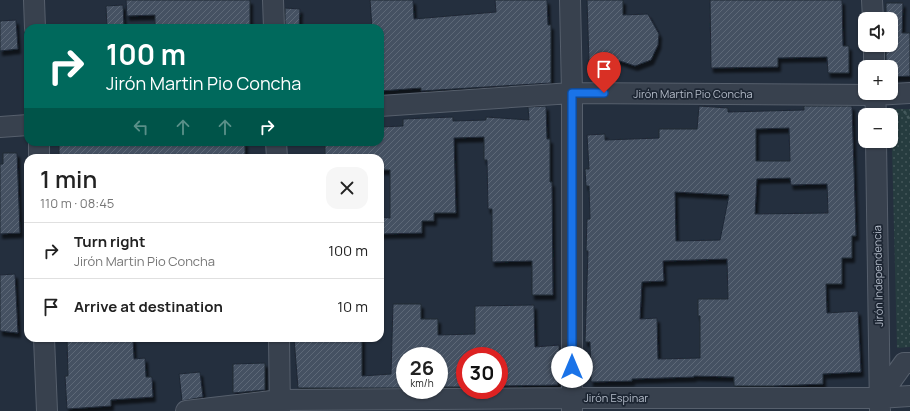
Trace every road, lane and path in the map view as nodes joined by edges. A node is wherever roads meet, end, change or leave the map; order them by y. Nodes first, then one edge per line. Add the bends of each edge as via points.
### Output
1 (34, 0) edge
2 (273, 0) edge
3 (570, 0) edge
4 (872, 0) edge
5 (873, 12) edge
6 (35, 24) edge
7 (274, 24) edge
8 (572, 93) junction
9 (898, 93) edge
10 (910, 93) edge
11 (858, 94) edge
12 (384, 106) edge
13 (24, 125) edge
14 (0, 127) edge
15 (876, 148) edge
16 (44, 342) edge
17 (279, 342) edge
18 (910, 363) edge
19 (910, 396) edge
20 (572, 404) edge
21 (879, 405) edge
22 (280, 406) edge
23 (47, 411) edge
24 (186, 411) edge

1 - 6 street
2 - 7 street
3 - 8 street
4 - 5 street
8 - 11 street, Jirón Martin Pio Concha
8 - 12 street, Jirón Martin Pio Concha
8 - 20 street
9 - 10 street, Jirón Martin Pio Concha
13 - 14 street
15 - 21 street, Jirón Independencia
16 - 23 street
17 - 22 street
18 - 21 street via 904,363
19 - 21 street, Jirón Espinar
20 - 21 street, Jirón Espinar
20 - 22 street, Jirón Espinar
22 - 24 street, Jirón Espinar

